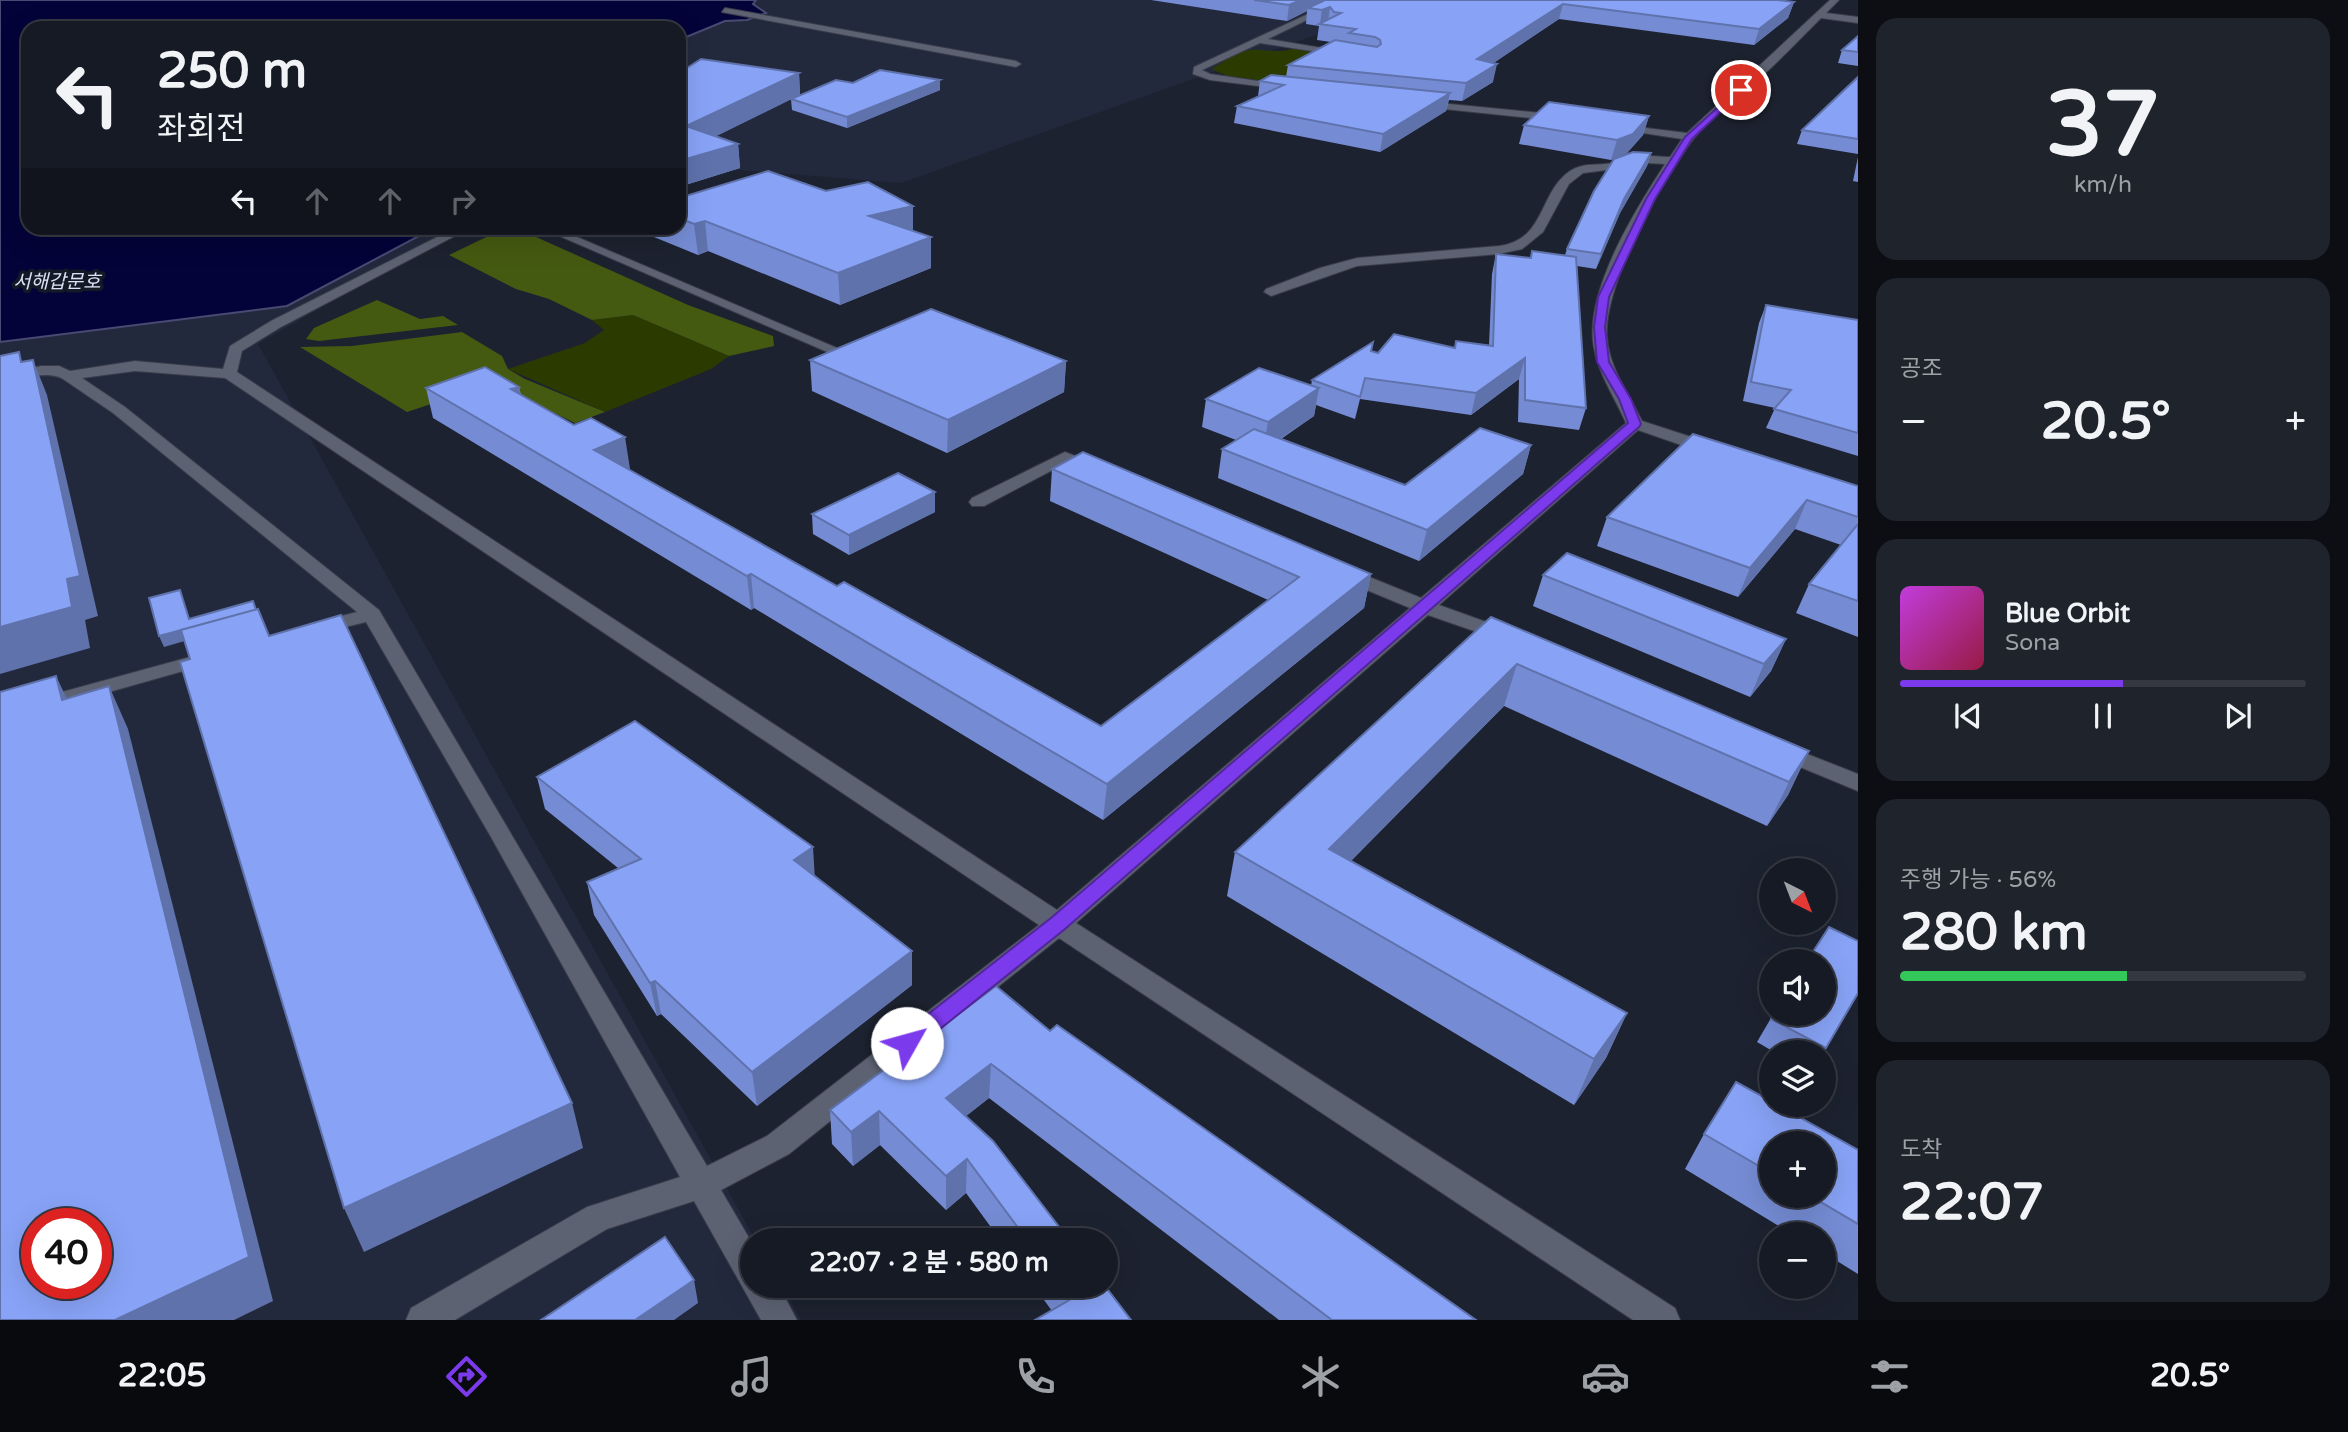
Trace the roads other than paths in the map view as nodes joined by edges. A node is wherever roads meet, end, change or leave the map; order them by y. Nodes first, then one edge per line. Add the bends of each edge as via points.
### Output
1 (1344, 0) edge
2 (1835, 0) edge
3 (725, 10) dead end
4 (1819, 15) junction
5 (1858, 20) edge
6 (1303, 39) dead end
7 (1258, 40) junction
8 (1291, 45) junction
9 (1357, 57) edge
10 (1016, 64) dead end
11 (1302, 90) edge
12 (1412, 103) edge
13 (1579, 119) edge
14 (1606, 124) edge
15 (1689, 137) junction
16 (1674, 161) junction
17 (450, 235) edge
18 (564, 235) edge
19 (1271, 292) dead end
20 (837, 351) edge
21 (229, 374) junction
22 (68, 376) junction
23 (0, 380) edge
24 (1635, 424) junction
25 (1727, 454) edge
26 (1116, 479) edge
27 (978, 502) dead end
28 (1322, 564) edge
29 (1425, 607) junction
30 (372, 614) junction
31 (293, 635) edge
32 (1526, 644) edge
33 (226, 653) edge
34 (0, 716) edge
35 (1756, 740) edge
36 (1858, 783) edge
37 (1058, 924) junction
38 (701, 1185) junction
39 (740, 1252) edge
40 (768, 1298) edge
41 (424, 1320) edge
42 (780, 1320) edge
43 (1663, 1320) edge

1 - 7 street
2 - 4 street
3 - 10 street
4 - 5 street
4 - 15 street
6 - 8 street
7 - 8 street
7 - 11 street via 1197,69 1198,74
8 - 9 street
12 - 13 street
14 - 15 street
15 - 16 street
16 - 19 street via 1637,158 1579,169 1569,177 1541,227 1522,244 1358,262
16 - 24 street via 1650,199 1604,297 1599,327 1603,362
17 - 21 street via 235,349
18 - 20 street
21 - 22 street via 135,366
21 - 37 street
22 - 23 street via 59,371 41,372
22 - 30 street via 119,410
24 - 25 street
24 - 29 street
26 - 27 street via 1065,457
28 - 29 street
29 - 32 street
29 - 37 street
30 - 31 street
30 - 38 street
33 - 34 street
35 - 36 street
37 - 38 street via 778,1145
37 - 43 street
38 - 39 street
38 - 41 street via 598,1217
40 - 42 street

